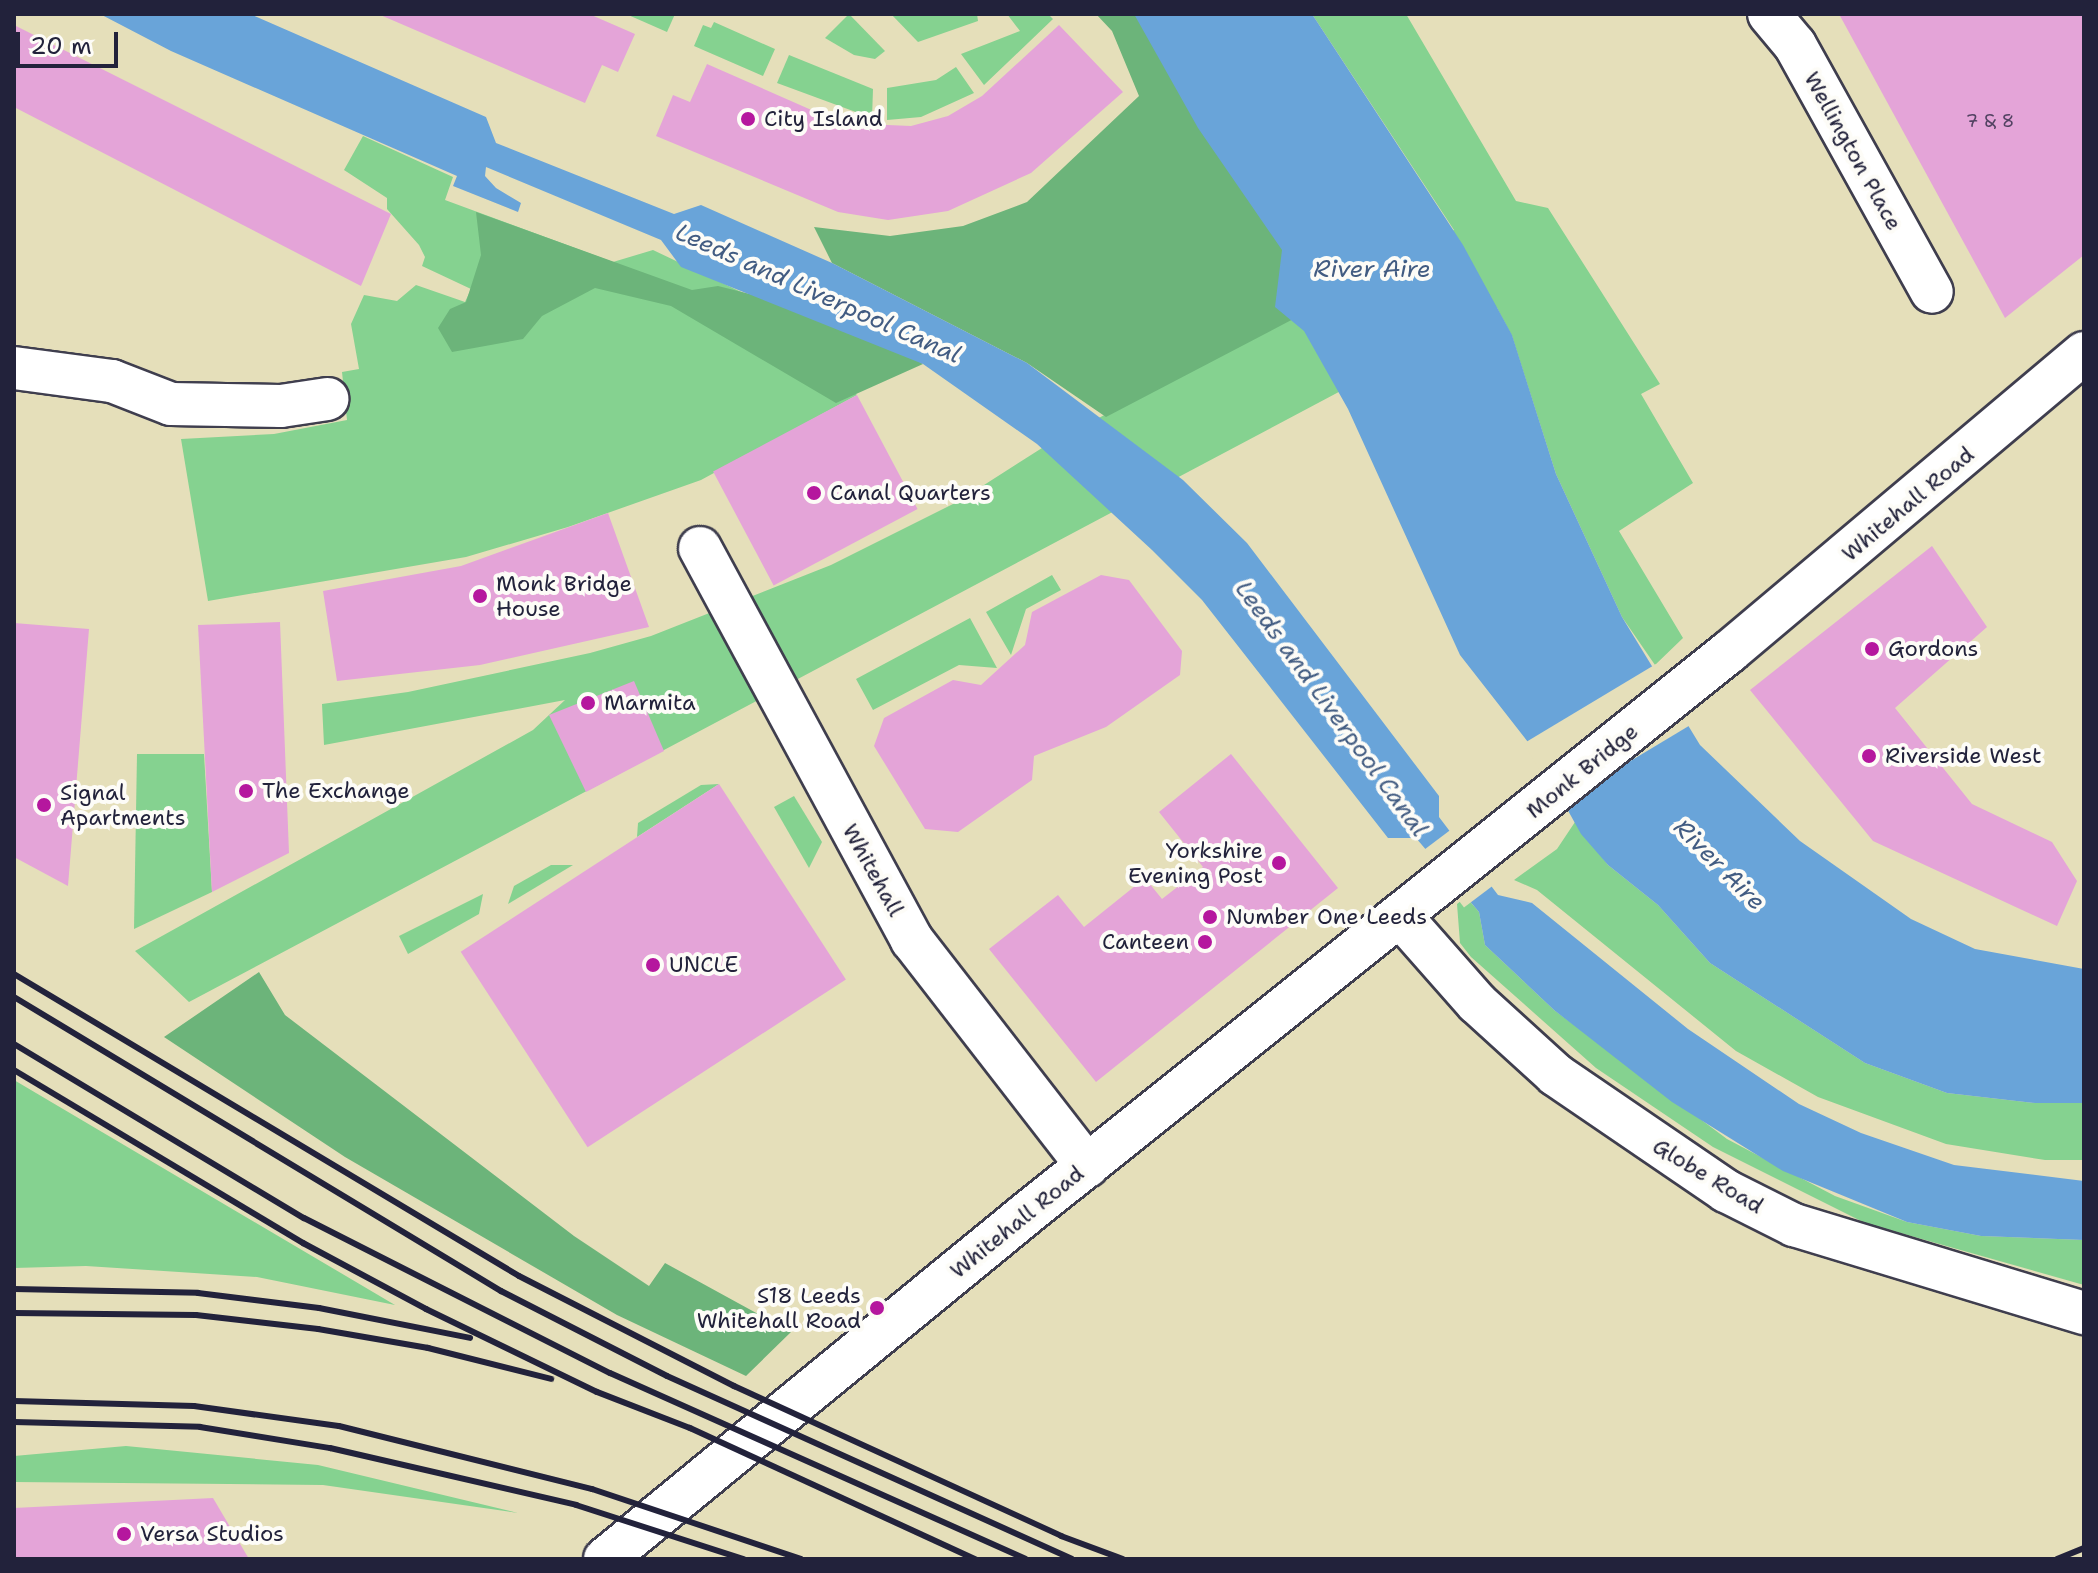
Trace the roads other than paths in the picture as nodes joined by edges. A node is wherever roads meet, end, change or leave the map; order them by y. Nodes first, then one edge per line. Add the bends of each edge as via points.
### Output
1 (1769, 14) edge
2 (1932, 292) dead end
3 (2084, 353) edge
4 (14, 368) edge
5 (327, 399) dead end
6 (700, 548) dead end
7 (1729, 652) joint
8 (1434, 890) joint
9 (1402, 918) junction
10 (1087, 1166) junction
11 (2084, 1313) edge
12 (605, 1559) edge

1 - 2 street, Wellington Place via 1795,45
3 - 7 street, Whitehall Road
4 - 5 street via 112,381 171,404 281,406
6 - 10 street, Whitehall via 912,940
7 - 8 street, Monk Bridge
8 - 9 street, Whitehall Road
9 - 10 street, Whitehall Road
9 - 11 street, Globe Road via 1477,1003 1556,1075 1726,1191 1821,1234
10 - 12 street, Whitehall Road

